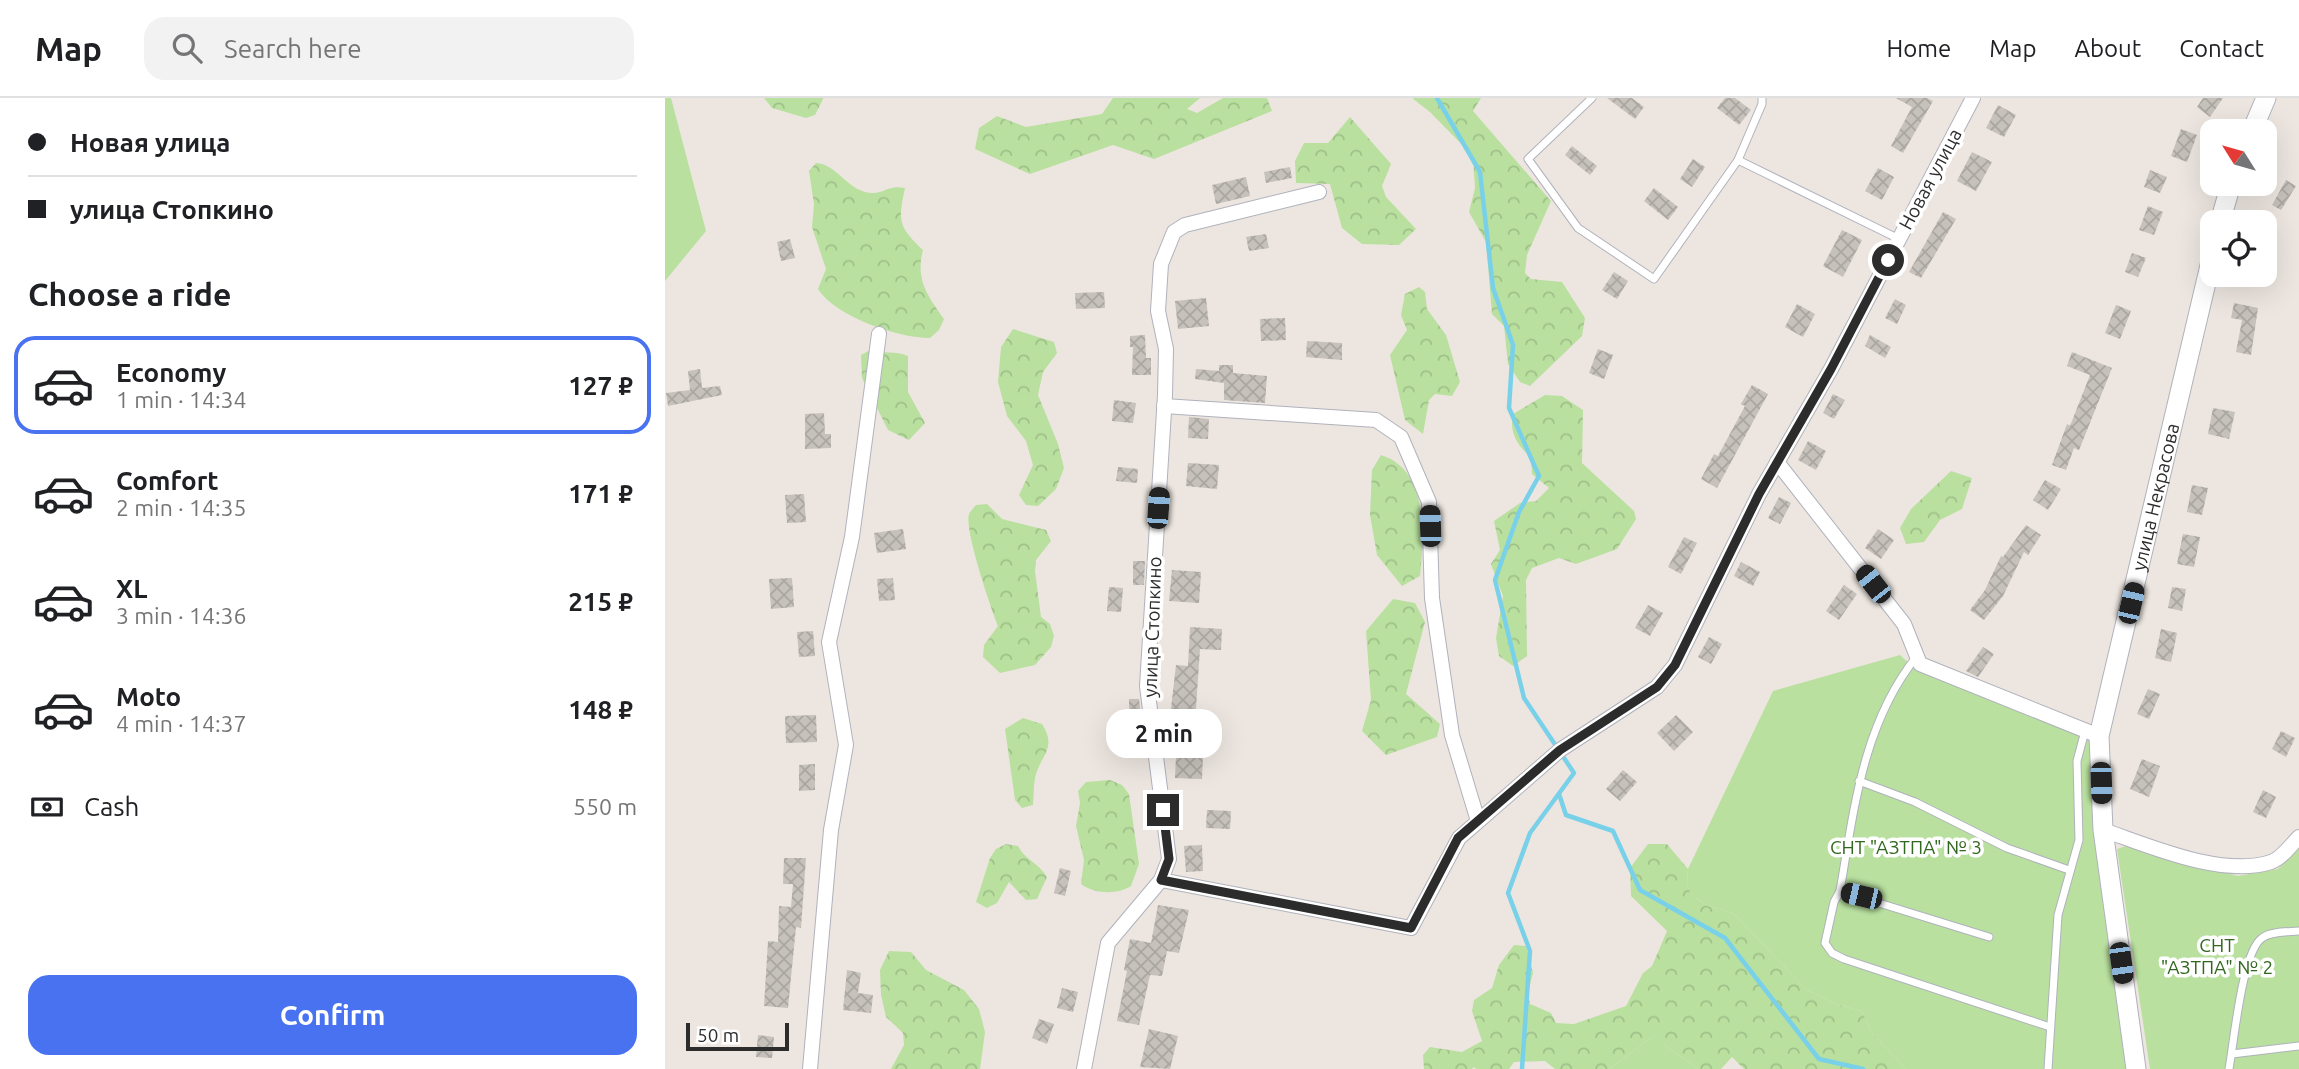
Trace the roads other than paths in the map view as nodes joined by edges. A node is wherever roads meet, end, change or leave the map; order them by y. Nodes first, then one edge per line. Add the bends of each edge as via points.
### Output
1 (1592, 98) edge
2 (1762, 98) edge
3 (1973, 98) edge
4 (2266, 98) edge
5 (2257, 119) edge
6 (1738, 160) junction
7 (1319, 192) dead end
8 (1899, 239) junction
9 (2204, 287) edge
10 (879, 334) dead end
11 (1164, 406) junction
12 (1777, 462) junction
13 (1917, 656) junction
14 (2092, 733) junction
15 (1859, 781) junction
16 (1478, 821) junction
17 (2102, 830) junction
18 (2299, 837) edge
19 (2069, 870) junction
20 (1161, 880) junction
21 (1840, 891) junction
22 (2299, 931) edge
23 (1989, 937) dead end
24 (2050, 1027) junction
25 (2299, 1046) edge
26 (2232, 1054) junction
27 (810, 1069) edge
28 (1084, 1069) edge
29 (2048, 1069) edge
30 (2136, 1069) edge
31 (2229, 1069) edge

1 - 6 lane via 1528,159 1578,228 1654,279
2 - 6 lane
3 - 8 street, Новая улица
4 - 5 main road
6 - 8 lane
7 - 11 street, улица Стопкино via 1185,225 1174,232 1160,264 1158,312 1166,349
8 - 12 street, Новая улица
9 - 14 main road, улица Некрасова
10 - 27 street via 852,537 829,642 846,745 831,830
11 - 16 street via 1376,420 1401,437 1429,502 1432,598 1452,735
11 - 20 street, улица Стопкино via 1147,686 1169,859
12 - 13 street via 1904,624
12 - 16 street, Новая улица via 1675,665 1657,687 1560,750
13 - 14 street via 1920,664
13 - 15 lane via 1889,698
14 - 17 main road, улица Некрасова
14 - 19 lane via 2077,761 2079,840
15 - 19 lane via 1915,802 2007,848
15 - 21 lane
16 - 20 street, Новая улица via 1458,838 1411,928
17 - 18 street via 2238,868 2273,862
17 - 30 main road, улица Некрасова
19 - 24 lane via 2058,915
20 - 28 street via 1108,943
21 - 23 lane
21 - 24 lane via 1825,943 1832,953
22 - 26 lane via 2264,936 2255,944 2247,963
24 - 29 lane
25 - 26 lane
26 - 31 lane

